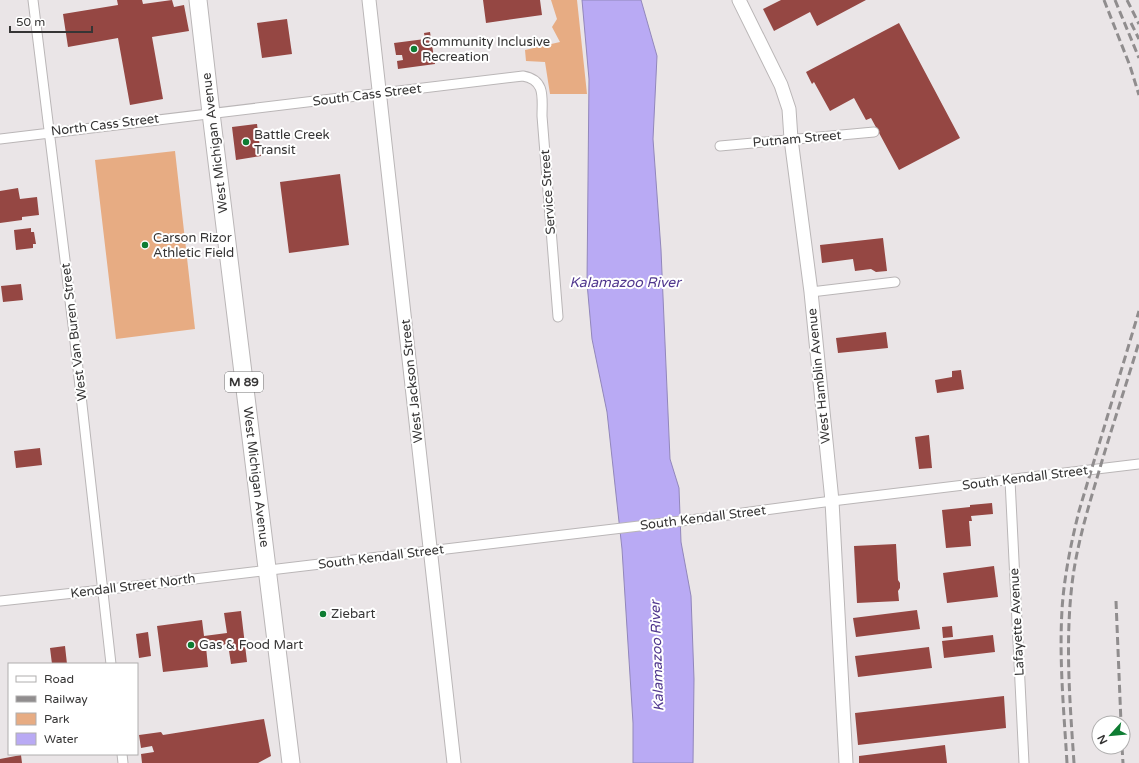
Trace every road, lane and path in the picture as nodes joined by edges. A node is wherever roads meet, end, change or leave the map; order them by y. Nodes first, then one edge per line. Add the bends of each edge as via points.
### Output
1 (33, 0) edge
2 (198, 0) edge
3 (369, 0) edge
4 (739, 0) edge
5 (524, 76) joint
6 (379, 94) junction
7 (211, 113) junction
8 (49, 132) junction
9 (874, 132) dead end
10 (0, 139) edge
11 (791, 139) junction
12 (720, 146) dead end
13 (895, 282) dead end
14 (811, 292) junction
15 (558, 317) dead end
16 (1139, 464) edge
17 (1010, 480) junction
18 (832, 501) junction
19 (431, 551) junction
20 (267, 570) junction
21 (102, 590) junction
22 (0, 601) edge
23 (111, 663) edge
24 (292, 763) edge
25 (454, 763) edge
26 (846, 763) edge
27 (1024, 763) edge

1 - 8 street, West Van Buren Street
2 - 7 highway, West Michigan Avenue / M 89
3 - 6 street, West Jackson Street
4 - 11 street, West Hamblin Avenue via 781,85 788,108
5 - 6 street, South Cass Street
5 - 15 street, Service Street via 533,78 540,85 542,95
6 - 7 street, South Cass Street
6 - 19 street, West Jackson Street
7 - 8 street, North Cass Street
7 - 20 highway, West Michigan Avenue / M 89
8 - 10 street, North Cass Street
8 - 21 street, West Van Buren Street
9 - 11 street, Putnam Street
11 - 12 street, Putnam Street
11 - 14 street, West Hamblin Avenue
13 - 14 street
14 - 18 street, West Hamblin Avenue
16 - 17 street, South Kendall Street
17 - 18 street, South Kendall Street
17 - 27 street, Lafayette Avenue
18 - 19 street, South Kendall Street
18 - 26 street, West Hamblin Avenue
19 - 20 street, South Kendall Street
19 - 25 street, West Jackson Street
20 - 21 street, Kendall Street North
20 - 24 highway, West Michigan Avenue / M 89
21 - 22 street, Kendall Street North
21 - 23 street, West Van Buren Street

